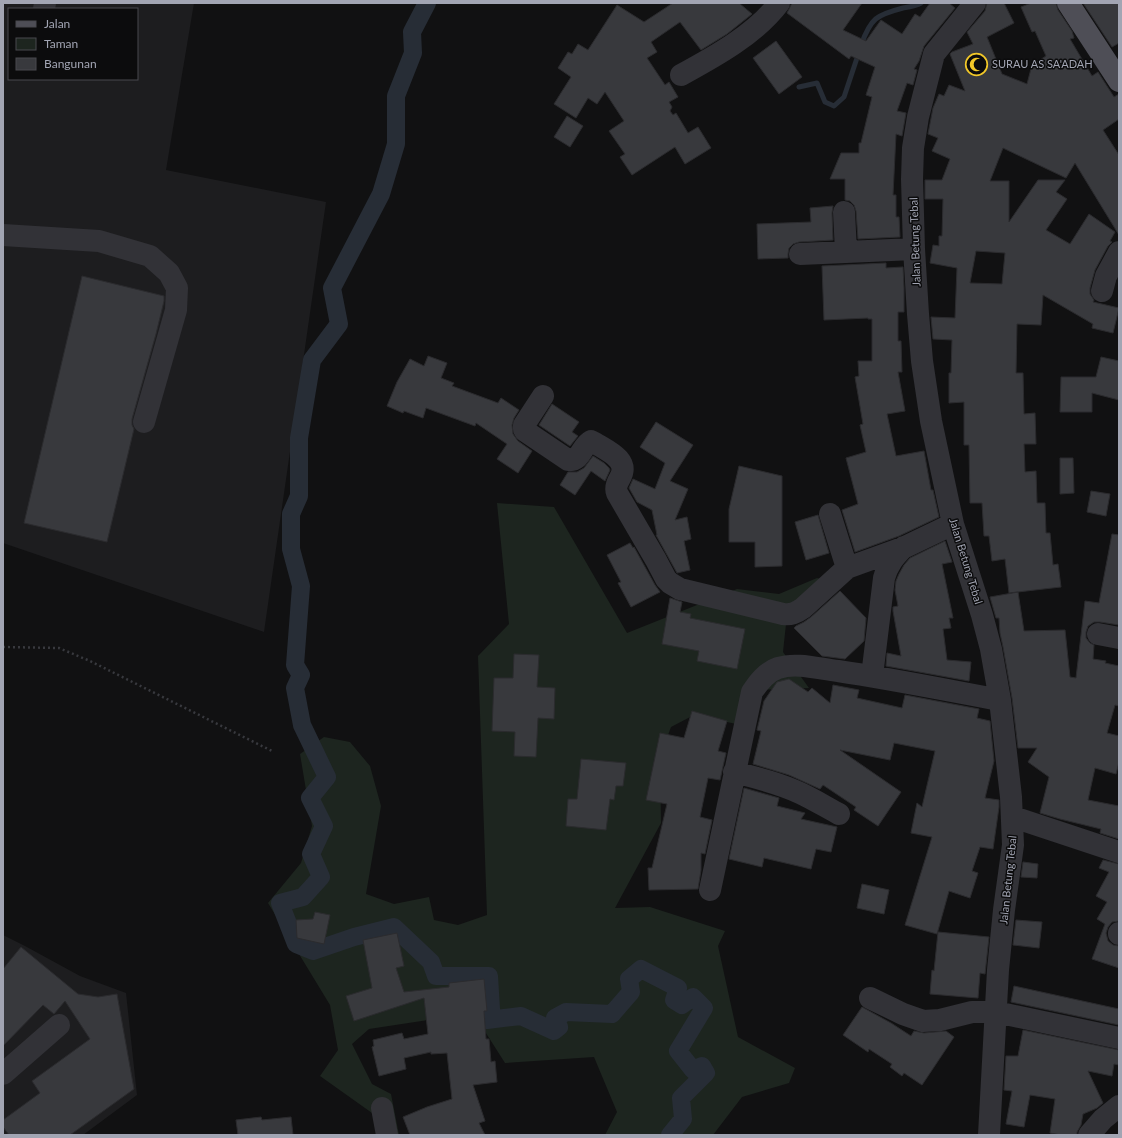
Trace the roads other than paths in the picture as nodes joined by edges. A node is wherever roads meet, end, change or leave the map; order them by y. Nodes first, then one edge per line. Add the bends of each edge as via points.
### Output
1 (779, 3) edge
2 (975, 3) edge
3 (1068, 3) edge
4 (680, 75) dead end
5 (1118, 78) edge
6 (844, 212) dead end
7 (3, 235) edge
8 (914, 249) junction
9 (846, 251) junction
10 (1119, 252) edge
11 (800, 254) dead end
12 (1102, 291) dead end
13 (543, 396) dead end
14 (144, 422) dead end
15 (830, 514) dead end
16 (953, 524) junction
17 (904, 547) junction
18 (847, 568) junction
19 (872, 676) junction
20 (1000, 700) junction
21 (734, 772) junction
22 (839, 814) dead end
23 (1013, 817) junction
24 (1119, 852) edge
25 (710, 890) dead end
26 (870, 998) dead end
27 (996, 1012) junction
28 (59, 1025) dead end
29 (1119, 1038) edge
30 (3, 1074) edge
31 (1119, 1106) edge
32 (382, 1108) dead end
33 (387, 1135) edge
34 (989, 1135) edge
35 (1089, 1135) edge

1 - 4 street via 760,24 719,54
2 - 8 street, Jalan Betung Tebal via 934,54 930,68 913,148
3 - 5 main road
6 - 9 street
7 - 14 street via 99,241 150,256 169,273 177,288 176,310
8 - 9 street
8 - 16 street, Jalan Betung Tebal via 922,361 931,421
9 - 11 street
10 - 12 street via 1106,276
13 - 18 street via 524,425 525,431 570,461 576,459 591,441 619,460 623,467 616,493 666,579 674,587 788,614 803,608
15 - 18 street
16 - 17 street
16 - 20 street, Jalan Betung Tebal via 984,622
17 - 18 street
17 - 19 street via 890,562 884,578
19 - 20 street
19 - 21 street via 796,666 777,668 767,674 752,692
20 - 23 street, Jalan Betung Tebal
21 - 22 street via 790,788
21 - 25 street
23 - 24 street
23 - 27 street, Jalan Betung Tebal via 1013,845 1004,910
26 - 27 street via 923,1021 940,1020 972,1012
27 - 29 street
27 - 34 street, Jalan Betung Tebal
28 - 30 street
31 - 35 street
32 - 33 street

